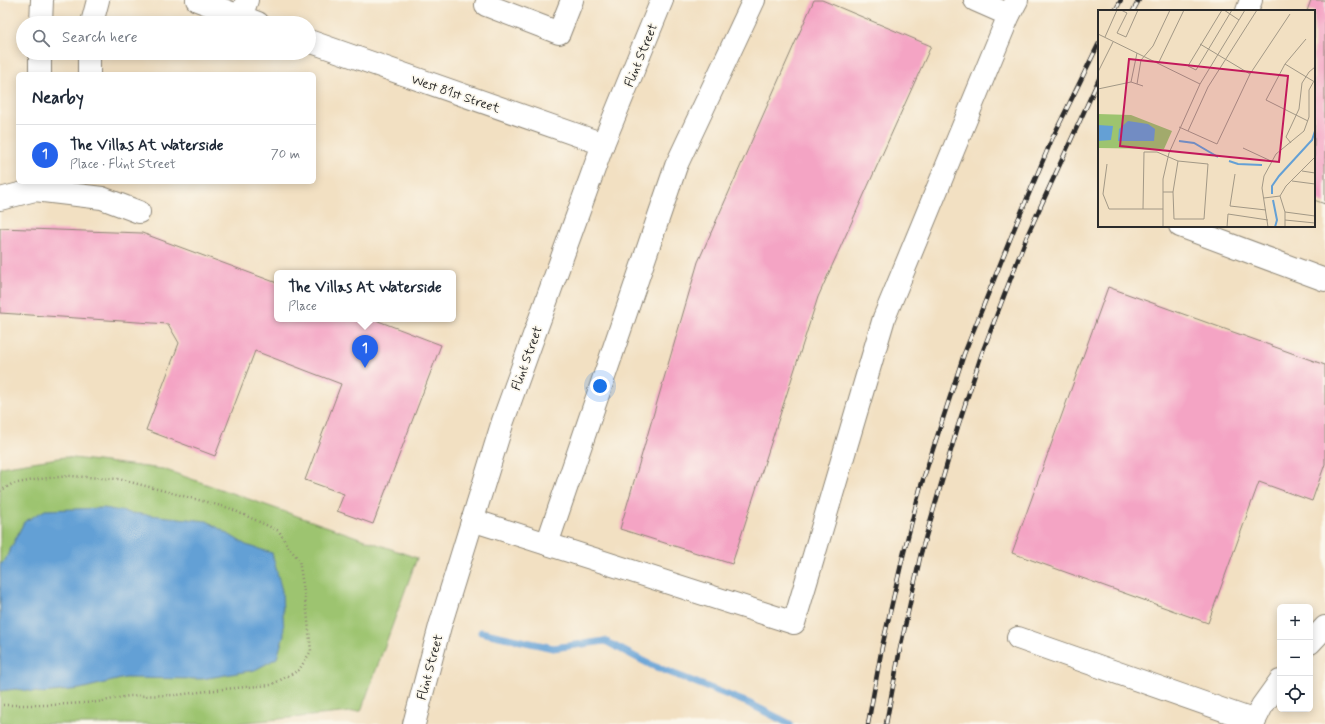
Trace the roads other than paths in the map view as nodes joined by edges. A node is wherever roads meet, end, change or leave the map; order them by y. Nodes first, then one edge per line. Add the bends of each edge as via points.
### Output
1 (42, 0) edge
2 (98, 0) edge
3 (197, 0) edge
4 (488, 0) edge
5 (572, 0) edge
6 (662, 0) edge
7 (754, 0) edge
8 (976, 0) edge
9 (1251, 0) edge
10 (1013, 7) edge
11 (1247, 10) edge
12 (249, 13) edge
13 (41, 16) edge
14 (94, 16) edge
15 (316, 43) edge
16 (40, 60) edge
17 (89, 60) edge
18 (40, 72) edge
19 (89, 72) edge
20 (603, 144) junction
21 (34, 186) edge
22 (83, 189) edge
23 (0, 199) edge
24 (139, 212) dead end
25 (1183, 227) edge
26 (1325, 280) edge
27 (472, 520) junction
28 (547, 544) junction
29 (1325, 627) edge
30 (1018, 638) dead end
31 (1313, 640) edge
32 (1277, 685) edge
33 (1254, 722) edge
34 (414, 724) edge

1 - 13 street
2 - 14 street
3 - 12 street
4 - 5 street via 486,5 559,33
6 - 20 street, Flint Street
7 - 28 street via 676,166
8 - 10 street
9 - 11 street
10 - 28 street via 884,318 794,623
15 - 20 street, West 81st Street
16 - 18 street
17 - 19 street
20 - 27 street, Flint Street via 503,421
21 - 22 street
21 - 23 street
22 - 24 street
25 - 26 street
27 - 28 street
27 - 34 street, Flint Street
29 - 31 street
30 - 33 street
32 - 33 street

